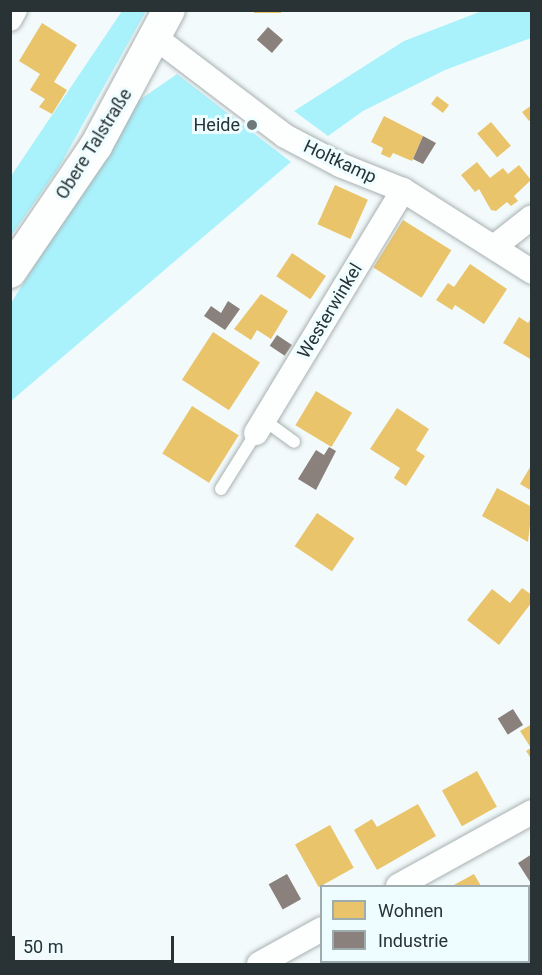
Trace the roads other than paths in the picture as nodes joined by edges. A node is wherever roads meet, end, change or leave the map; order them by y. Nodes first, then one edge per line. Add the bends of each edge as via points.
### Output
1 (15, 10) edge
2 (10, 19) edge
3 (163, 24) edge
4 (403, 190) junction
5 (531, 216) edge
6 (494, 248) junction
7 (10, 272) edge
8 (531, 272) edge
9 (260, 427) junction
10 (294, 442) dead end
11 (221, 489) dead end
12 (531, 812) edge
13 (400, 885) edge
14 (320, 930) edge
15 (259, 964) edge

1 - 2 street
3 - 4 street, Holtkamp via 285,136 340,165
3 - 7 street, Obere Talstraße via 96,146
4 - 6 street, Holtkamp
4 - 9 street, Westerwinkel
5 - 6 street
6 - 8 street, Holtkamp
9 - 10 lane
9 - 11 lane
12 - 13 street
14 - 15 street

